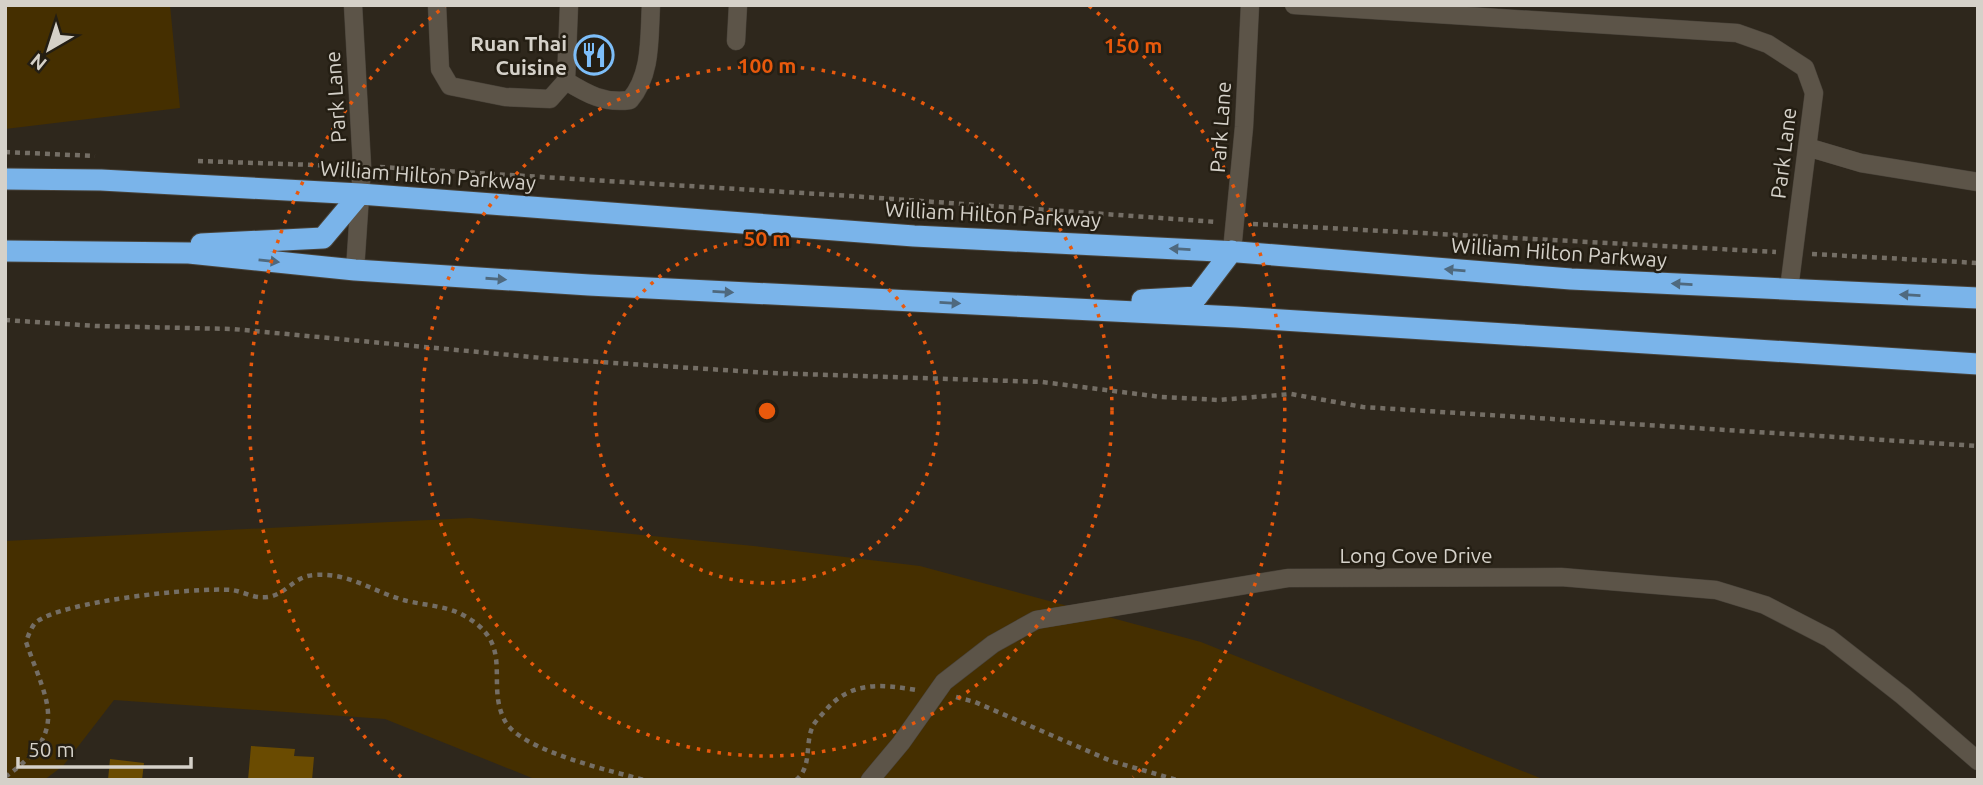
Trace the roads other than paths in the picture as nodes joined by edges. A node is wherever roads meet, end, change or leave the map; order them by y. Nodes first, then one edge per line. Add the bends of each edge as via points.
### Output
1 (353, 5) edge
2 (437, 5) edge
3 (569, 5) edge
4 (651, 5) edge
5 (738, 5) edge
6 (1250, 5) edge
7 (1294, 5) edge
8 (736, 41) dead end
9 (1788, 42) dead end
10 (1768, 44) junction
11 (566, 81) junction
12 (1807, 147) junction
13 (5, 179) edge
14 (1978, 182) edge
15 (360, 194) junction
16 (73, 250) junction
17 (5, 251) edge
18 (1232, 251) junction
19 (355, 270) junction
20 (1789, 289) junction
21 (1978, 298) edge
22 (1021, 306) junction
23 (1978, 364) edge
24 (1978, 761) edge
25 (870, 780) edge

1 - 15 street, Park Lane
2 - 11 street via 440,69 450,86 505,97 550,99
3 - 11 street
4 - 11 street via 648,59 639,90 630,100 615,103 590,96
5 - 8 street
6 - 18 street, Park Lane
7 - 10 street, Park Lane via 1737,33
9 - 10 street, Park Lane
10 - 12 street, Park Lane via 1805,68 1814,93
12 - 14 street via 1861,163
12 - 20 street, Park Lane
13 - 15 highway, William Hilton Parkway
15 - 16 highway via 323,238
18 -> 15 highway, William Hilton Parkway via 914,236
15 - 19 street, Park Lane
16 - 17 highway
16 -> 19 highway via 189,253
20 -> 18 highway, William Hilton Parkway via 1571,279
18 - 22 highway via 1197,298
19 -> 22 highway
21 -> 20 highway, William Hilton Parkway
22 - 23 highway
24 - 25 street, Long Cove Drive via 1829,638 1765,605 1716,590 1561,577 1289,578 1036,620 993,644 944,682

